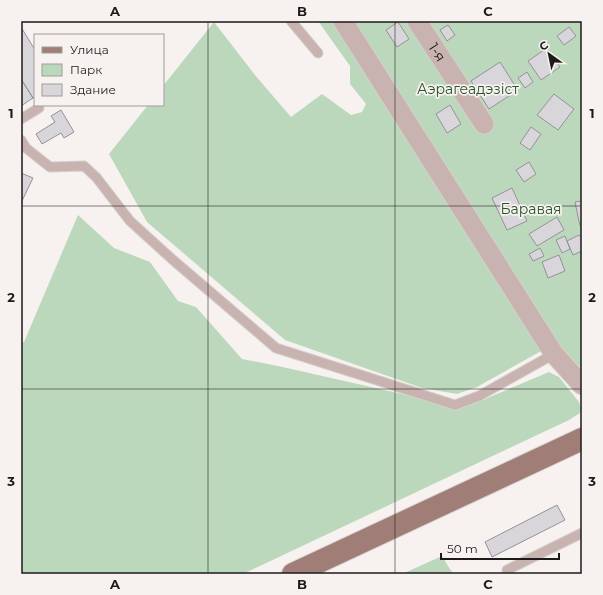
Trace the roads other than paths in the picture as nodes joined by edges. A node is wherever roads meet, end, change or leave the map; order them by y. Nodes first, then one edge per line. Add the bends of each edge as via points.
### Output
1 (290, 21) edge
2 (343, 21) edge
3 (417, 21) edge
4 (318, 54) dead end
5 (39, 108) dead end
6 (21, 119) edge
7 (484, 124) dead end
8 (21, 140) edge
9 (554, 354) junction
10 (582, 385) edge
11 (582, 439) edge
12 (582, 533) edge
13 (293, 574) edge
14 (509, 574) edge

1 - 4 lane
2 - 9 street
3 - 7 street, 1-я
5 - 6 lane
8 - 9 lane via 26,148 50,167 84,166 96,177 130,221 276,348 455,405 479,396
9 - 10 street
11 - 13 main road
12 - 14 lane via 507,570

